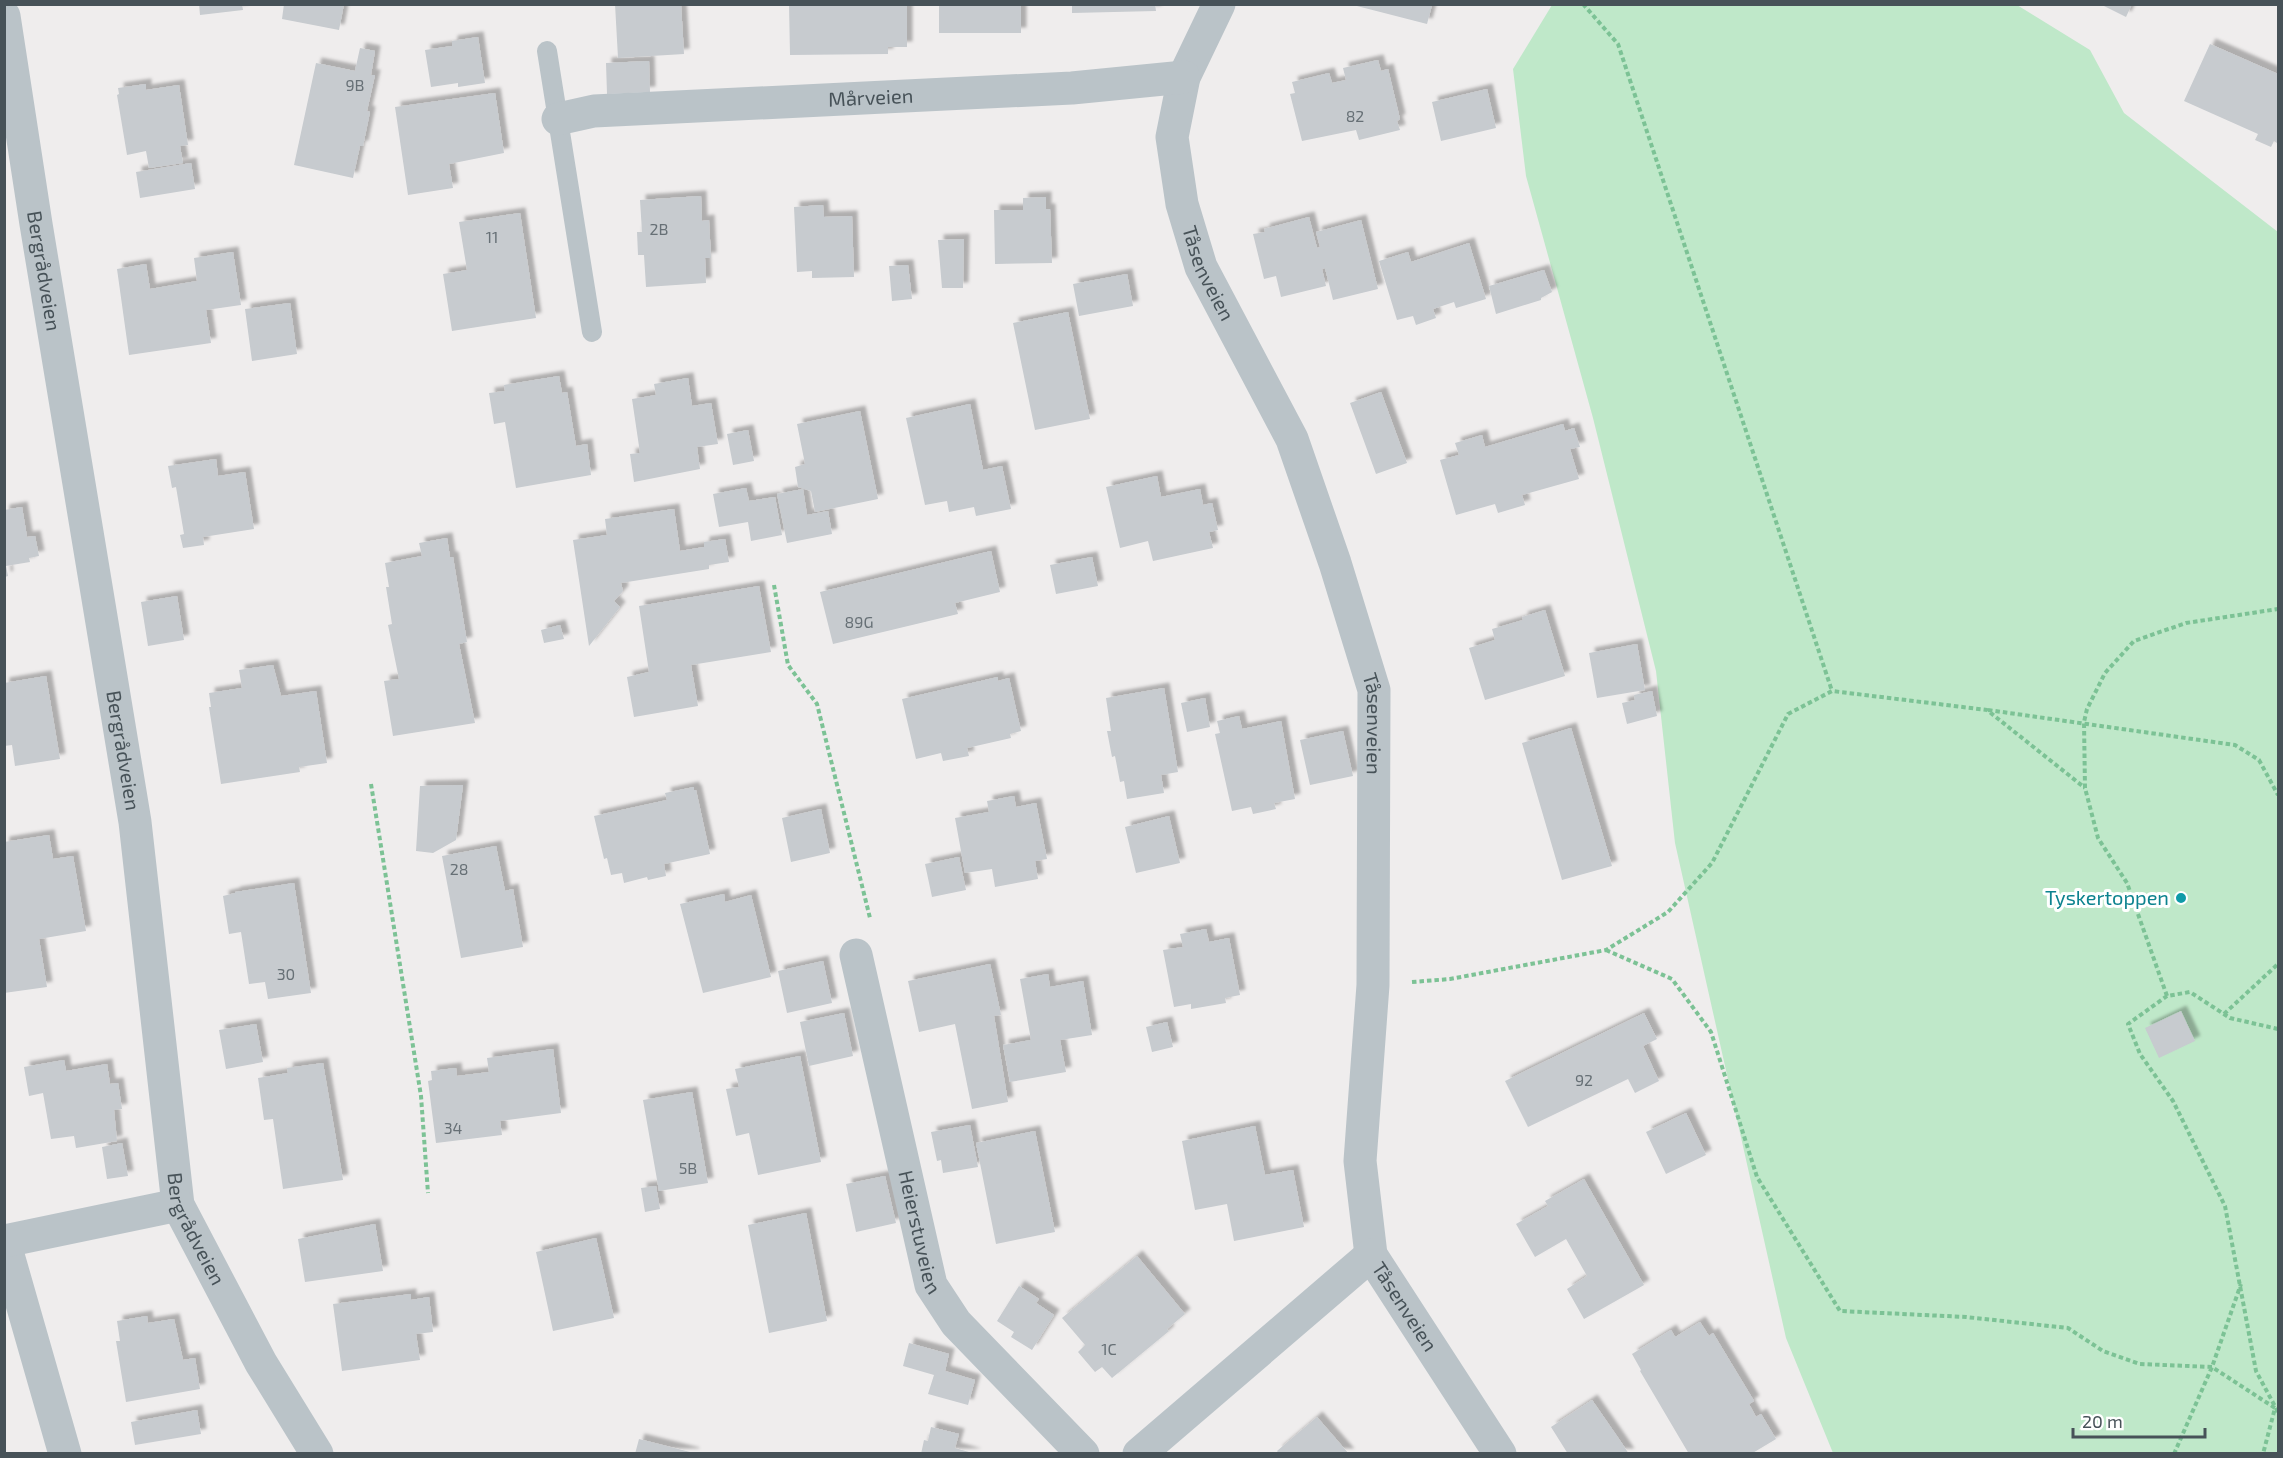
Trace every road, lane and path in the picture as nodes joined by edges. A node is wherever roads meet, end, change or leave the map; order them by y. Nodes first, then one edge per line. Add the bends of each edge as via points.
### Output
1 (1219, 4) edge
2 (1583, 4) edge
3 (4, 16) edge
4 (547, 51) dead end
5 (1184, 76) junction
6 (558, 119) junction
7 (592, 332) dead end
8 (774, 585) dead end
9 (2278, 609) edge
10 (1832, 691) junction
11 (1987, 710) junction
12 (2084, 722) junction
13 (371, 784) dead end
14 (2085, 788) junction
15 (2278, 795) edge
16 (1606, 950) junction
17 (856, 955) joint
18 (2278, 964) edge
19 (1373, 985) junction
20 (2167, 996) junction
21 (2224, 1014) junction
22 (2278, 1029) edge
23 (428, 1193) dead end
24 (178, 1205) junction
25 (5, 1241) edge
26 (1371, 1256) junction
27 (2241, 1284) junction
28 (2212, 1367) junction
29 (2277, 1410) edge
30 (65, 1454) edge
31 (317, 1454) edge
32 (1083, 1454) edge
33 (1139, 1454) edge
34 (1500, 1454) edge
35 (2174, 1454) edge
36 (2263, 1454) edge

1 - 5 street, Tåsenveien
2 - 10 path via 1618,44
3 - 24 street, Bergrådveien via 135,822
4 - 6 lane
5 - 6 street, Mårveien via 1072,88 594,111
5 - 19 street, Tåsenveien via 1172,137 1182,204 1201,267 1292,439 1374,690
6 - 7 lane
8 - 17 path via 788,665 817,704 870,918
9 - 12 path via 2186,623 2134,641 2105,673
10 - 11 path
10 - 16 path via 1788,714 1712,863 1668,912
11 - 12 path
11 - 14 path
12 - 14 path
12 - 15 path via 2235,745 2259,760
13 - 23 path via 421,1096
14 - 20 path via 2098,838 2127,883
16 - 19 path via 1450,979
16 - 28 path via 1672,979 1711,1032 1757,1177 1840,1311 1966,1317 2068,1328 2103,1351 2140,1364
17 - 32 street, Heierstuveien via 931,1284 956,1323
18 - 21 path
19 - 26 street, Tåsenveien via 1360,1161
20 - 21 path via 2190,992
20 - 27 path via 2128,1024 2140,1054 2173,1101 2225,1206
21 - 22 path
24 - 25 street
24 - 31 street, Bergrådveien via 261,1363
25 - 30 street
26 - 33 street
26 - 34 street, Tåsenveien
27 - 28 path
27 - 29 path via 2256,1371
28 - 29 path
28 - 35 path
29 - 36 path

